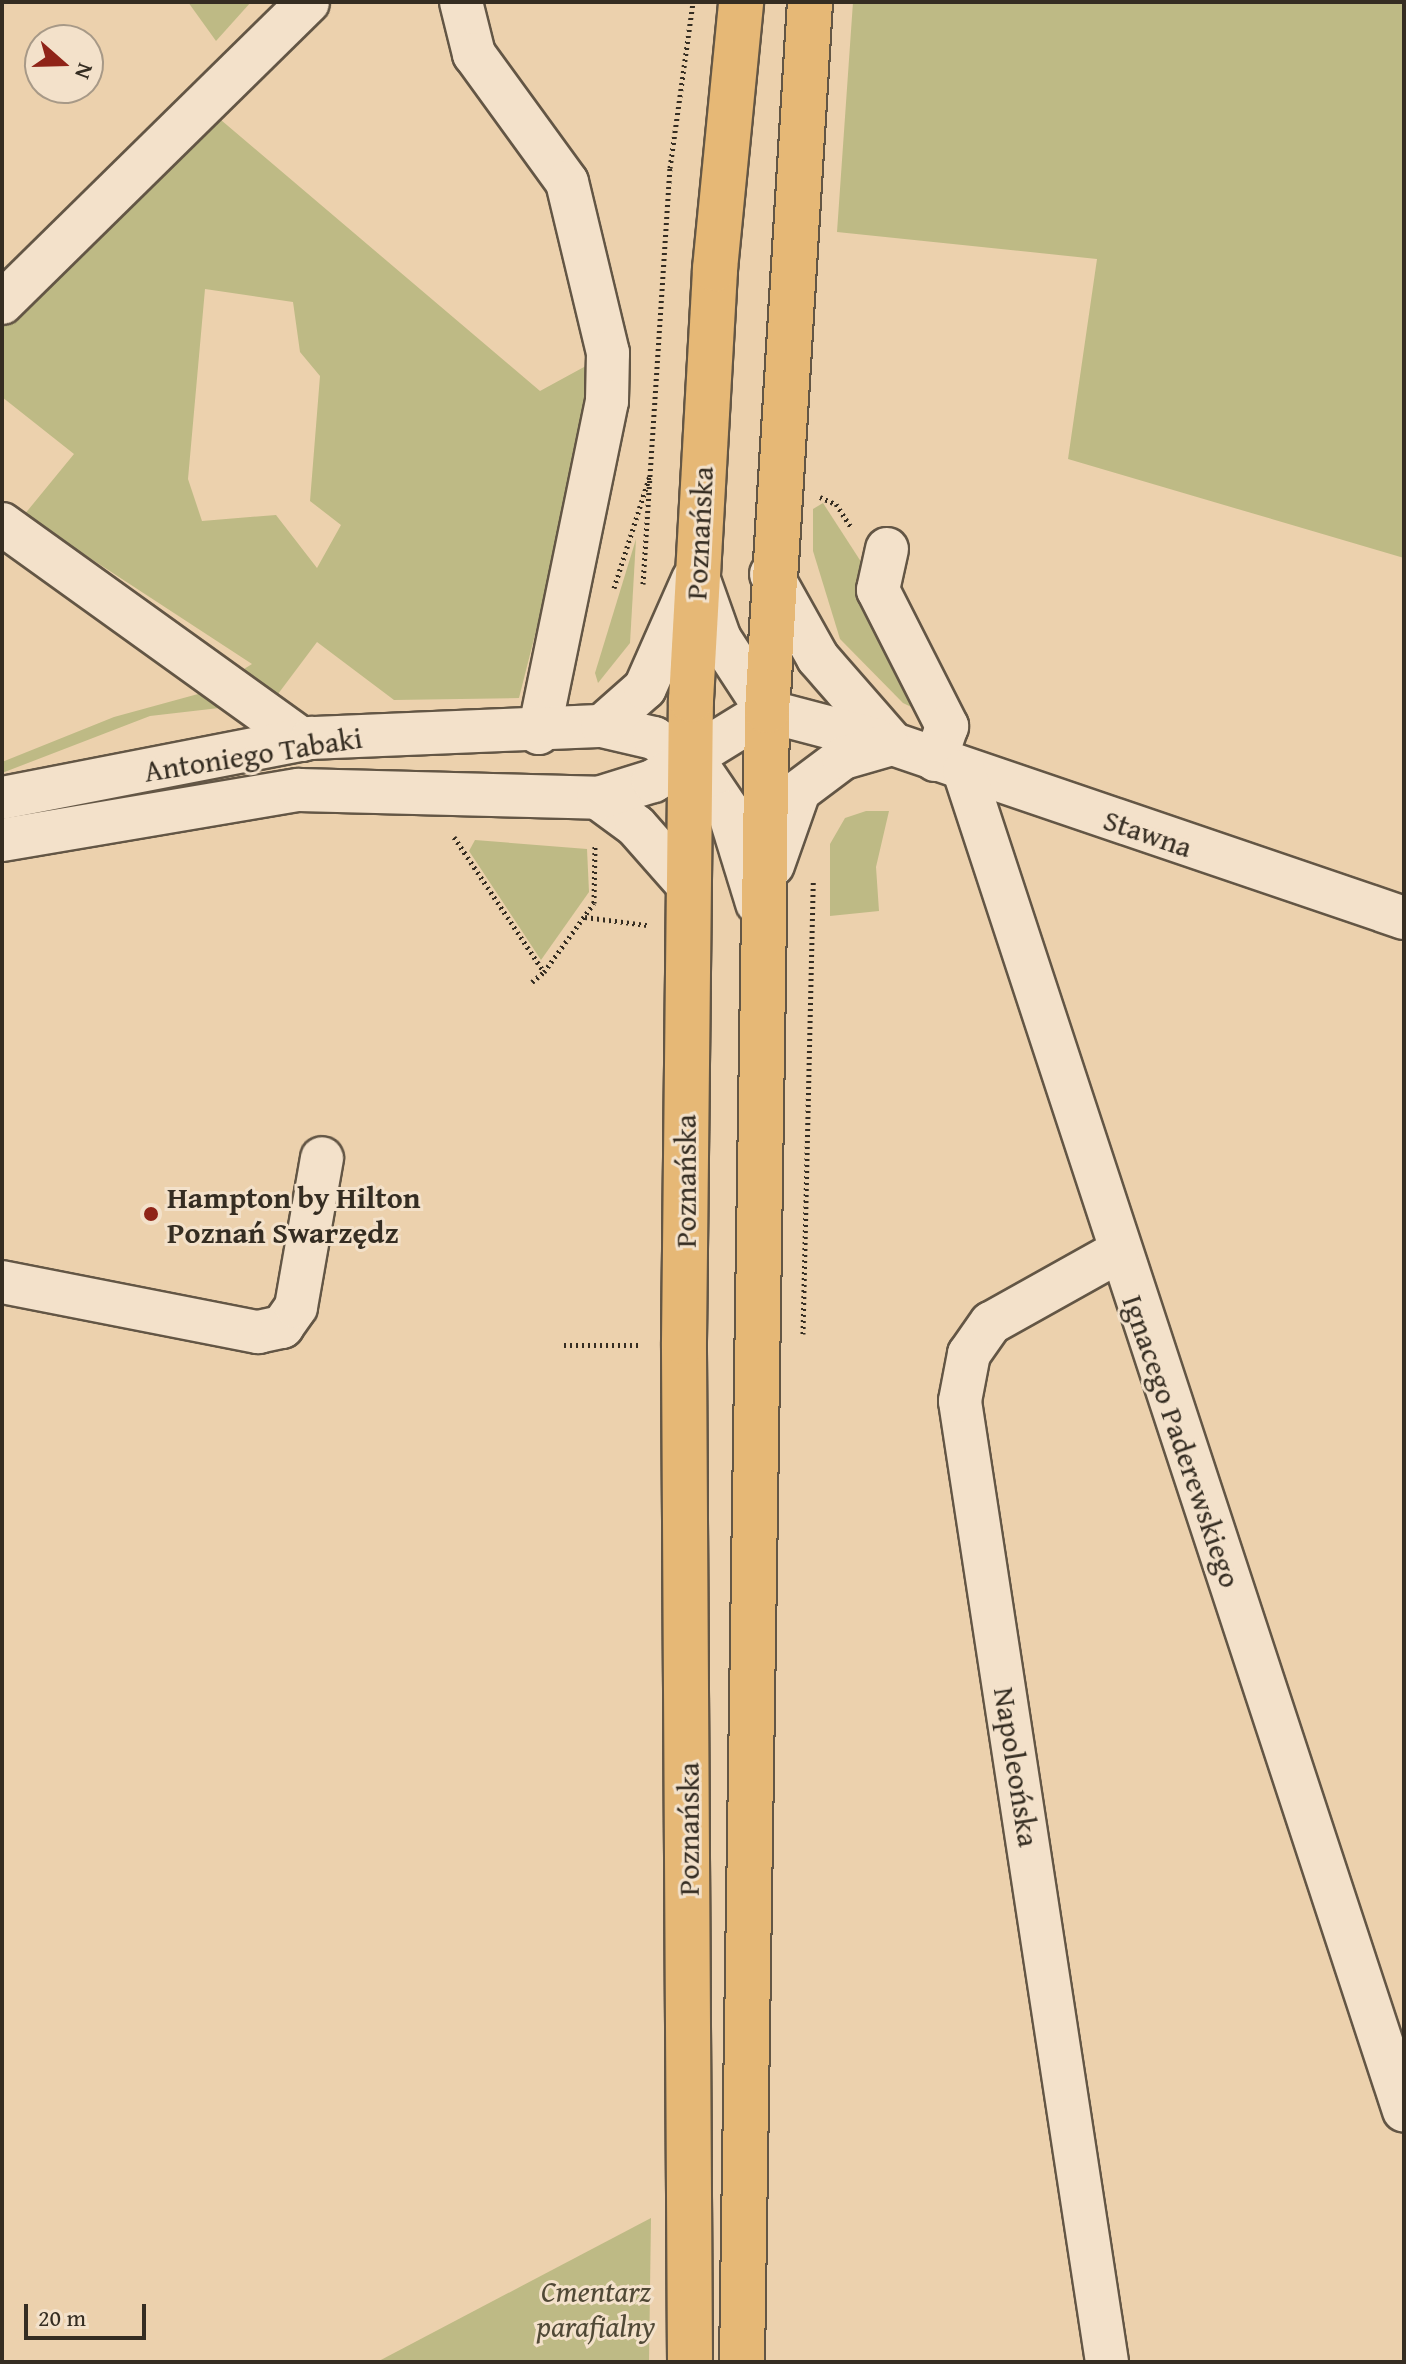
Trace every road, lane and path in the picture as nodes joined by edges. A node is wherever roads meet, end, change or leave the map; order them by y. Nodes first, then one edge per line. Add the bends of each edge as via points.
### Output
1 (308, 2) edge
2 (461, 2) edge
3 (693, 2) edge
4 (741, 2) edge
5 (810, 2) edge
6 (2, 303) edge
7 (650, 475) junction
8 (2, 524) edge
9 (887, 549) dead end
10 (696, 570) junction
11 (771, 574) junction
12 (613, 592) dead end
13 (642, 600) dead end
14 (767, 711) junction
15 (602, 726) junction
16 (539, 733) junction
17 (303, 740) junction
18 (893, 744) junction
19 (691, 761) junction
20 (950, 766) junction
21 (2, 798) edge
22 (598, 798) junction
23 (463, 830) dead end
24 (584, 839) dead end
25 (2, 840) edge
26 (688, 885) junction
27 (585, 917) junction
28 (1404, 918) edge
29 (655, 926) dead end
30 (763, 928) junction
31 (544, 972) junction
32 (532, 982) dead end
33 (322, 1158) dead end
34 (1118, 1252) junction
35 (2, 1282) edge
36 (564, 1345) dead end
37 (650, 1345) dead end
38 (1404, 2111) edge
39 (690, 2362) edge
40 (742, 2362) edge
41 (1107, 2362) edge

1 - 6 street
2 - 16 street via 474,54 567,182 608,353 607,401
3 - 7 path via 670,168
4 - 10 main road, Poznańska
5 - 11 main road, Poznańska
7 - 12 path
7 - 13 path
8 - 17 street
9 - 20 street via 878,590 947,726
10 - 14 street via 720,639
10 - 15 street via 645,688
10 - 19 main road, Poznańska
11 - 14 main road, Poznańska
11 - 18 street, Stawna via 818,658
14 - 18 street, Stawna
14 - 19 street, Antoniego Tabaki
14 - 30 main road, Poznańska
15 - 16 street, Antoniego Tabaki
15 - 19 street, Antoniego Tabaki via 654,738
16 - 17 street, Antoniego Tabaki
17 - 21 street, Antoniego Tabaki
18 - 20 street, Stawna
18 - 30 street via 843,758 799,791 780,832
19 - 22 street, Antoniego Tabaki
19 - 26 main road, Poznańska
19 - 30 street, Antoniego Tabaki via 729,812
20 - 28 street, Stawna
20 - 34 street, Ignacego Paderewskiego
22 - 25 street, Antoniego Tabaki via 299,790
22 - 26 street via 636,826
23 - 31 path via 449,830
24 - 27 path via 595,845 598,883
26 - 39 main road, Poznańska
27 - 29 path
27 - 31 path
30 - 40 main road, Poznańska
31 - 32 path
33 - 35 street via 296,1307 282,1327 258,1332
34 - 38 street, Ignacego Paderewskiego
34 - 41 street, Napoleońska via 991,1323 969,1354 960,1401
36 - 37 path

